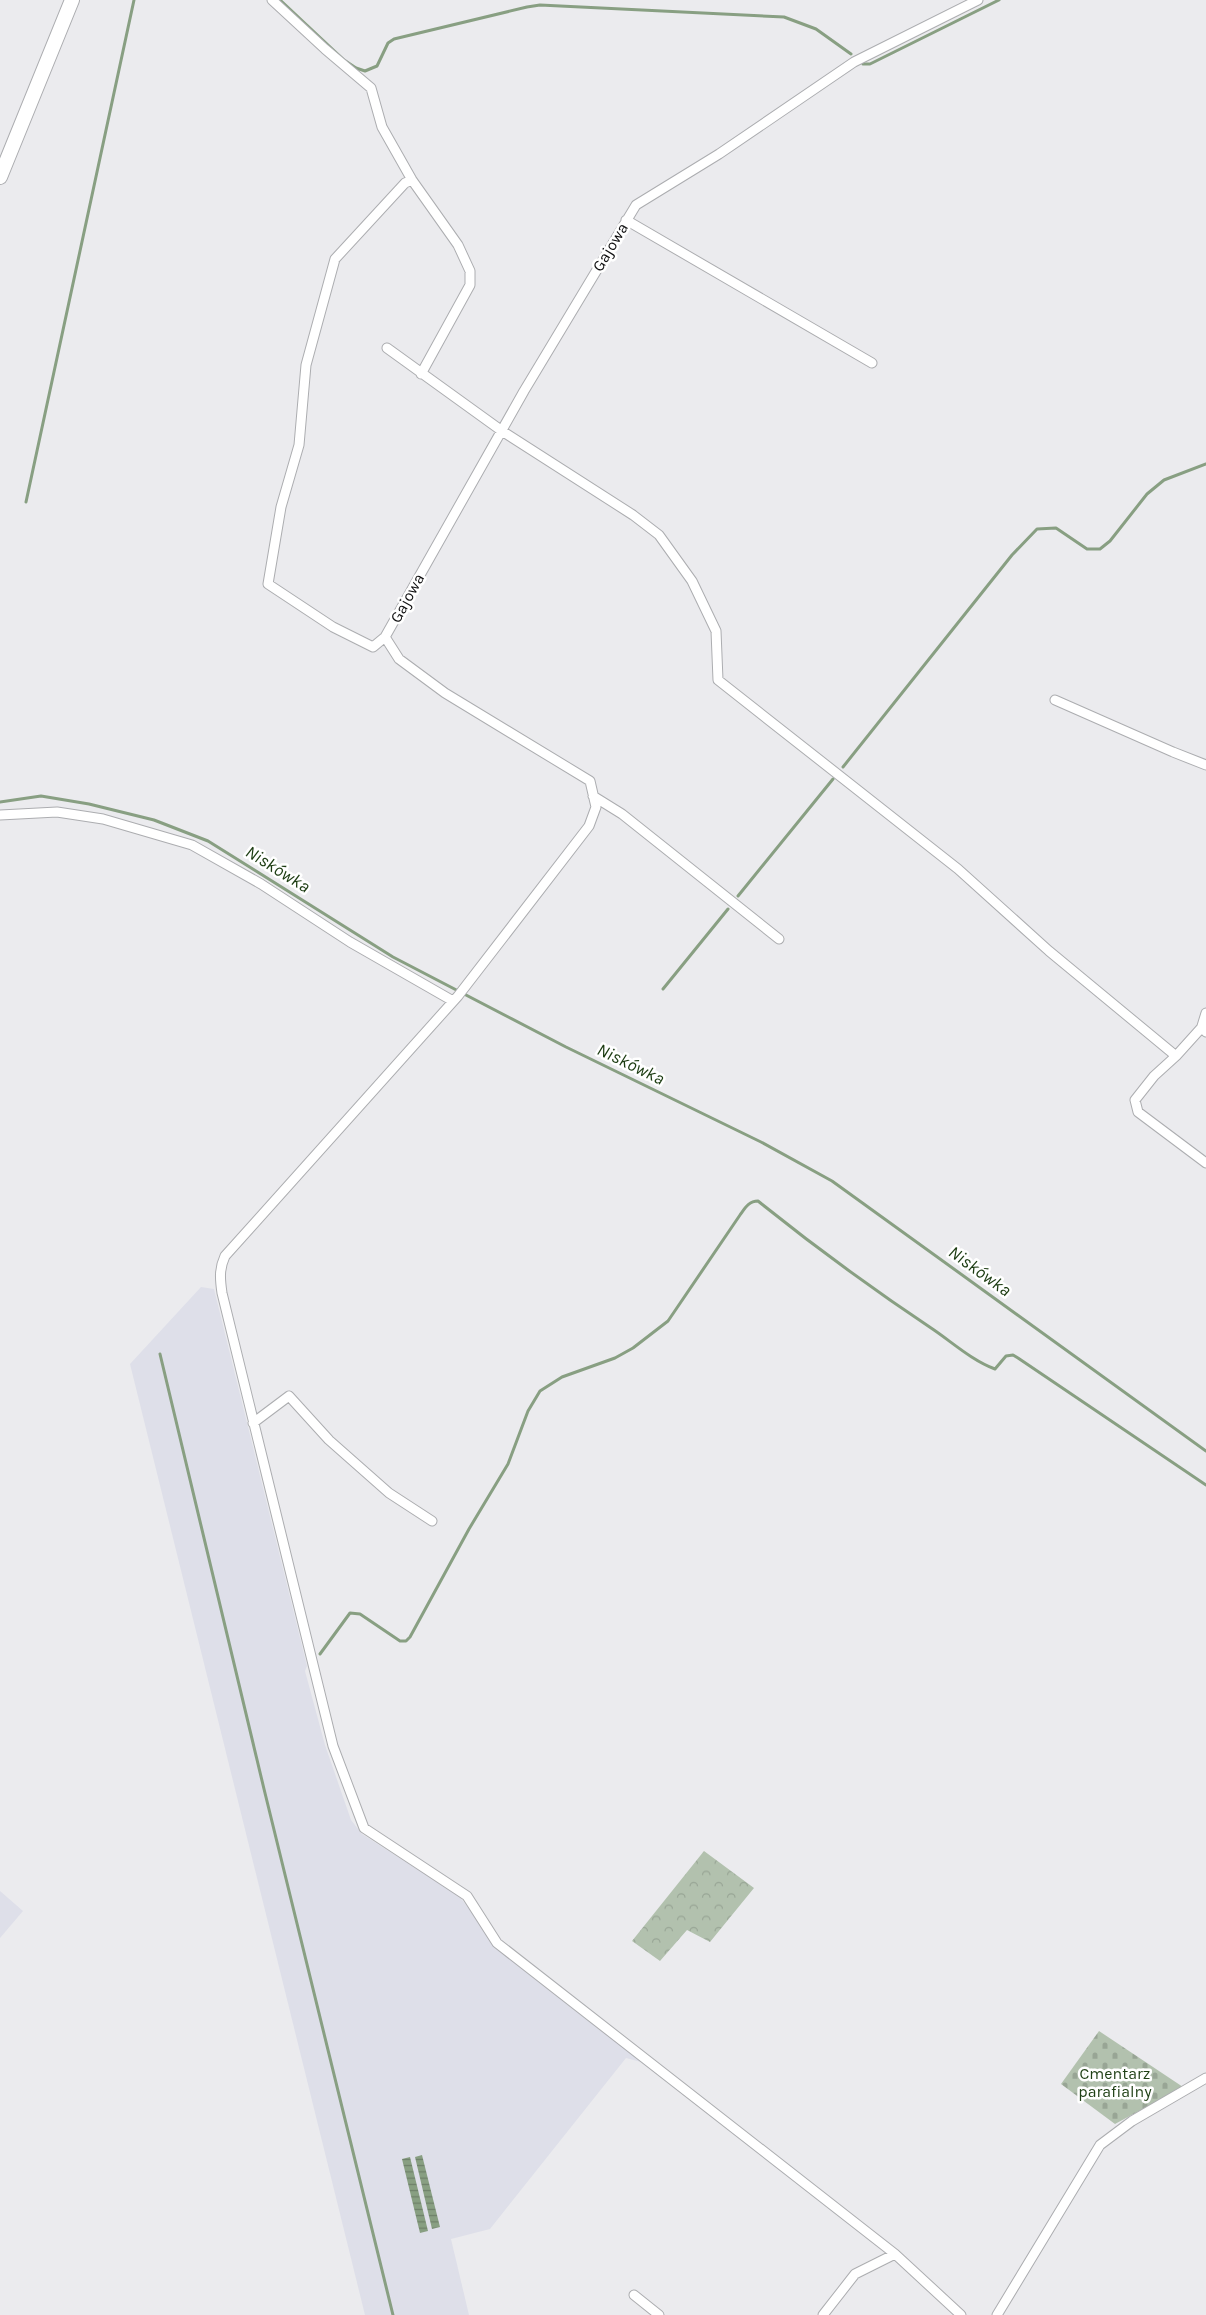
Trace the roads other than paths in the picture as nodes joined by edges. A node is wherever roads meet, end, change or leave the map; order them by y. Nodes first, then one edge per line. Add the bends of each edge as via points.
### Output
1 (72, 0) edge
2 (272, 0) edge
3 (978, 0) edge
4 (0, 177) edge
5 (412, 180) junction
6 (626, 220) junction
7 (387, 348) dead end
8 (872, 363) dead end
9 (421, 374) junction
10 (502, 431) junction
11 (385, 637) junction
12 (1055, 700) dead end
13 (1206, 765) edge
14 (593, 796) junction
15 (0, 815) edge
16 (779, 939) dead end
17 (455, 998) junction
18 (1206, 1013) edge
19 (1204, 1029) edge
20 (1176, 1056) junction
21 (1206, 1163) edge
22 (253, 1423) junction
23 (432, 1521) dead end
24 (1206, 2078) edge
25 (895, 2254) junction
26 (634, 2295) dead end
27 (659, 2315) edge
28 (823, 2315) edge
29 (961, 2315) edge
30 (997, 2315) edge

1 - 4 main road
2 - 5 street via 371,88 382,127
3 - 6 street, Gajowa via 854,62 719,154 636,204
5 - 9 street via 458,245 470,271 470,285
5 - 11 street via 405,183 334,259 306,365 299,445 281,507 268,584 333,627 373,647
6 - 8 street
6 - 10 street, Gajowa
7 - 9 street
9 - 10 street
10 - 11 street, Gajowa
10 - 20 street via 634,515 659,535 692,581 716,631 718,680 958,869 1049,951
11 - 14 street via 399,659 445,693 590,781
12 - 13 street
14 - 16 street via 622,814
14 - 17 street via 596,807 589,826
15 - 17 street via 57,812 103,819 192,845 261,884 350,942
17 - 22 street via 225,1256 219,1277
18 - 19 street
19 - 20 street
20 - 21 street via 1134,1100 1138,1112
22 - 23 street via 289,1396 329,1440 389,1493
22 - 25 street via 333,1746 364,1828 467,1896 497,1943
24 - 30 street via 1132,2121 1100,2145
25 - 28 street via 855,2274
25 - 29 street
26 - 27 street

